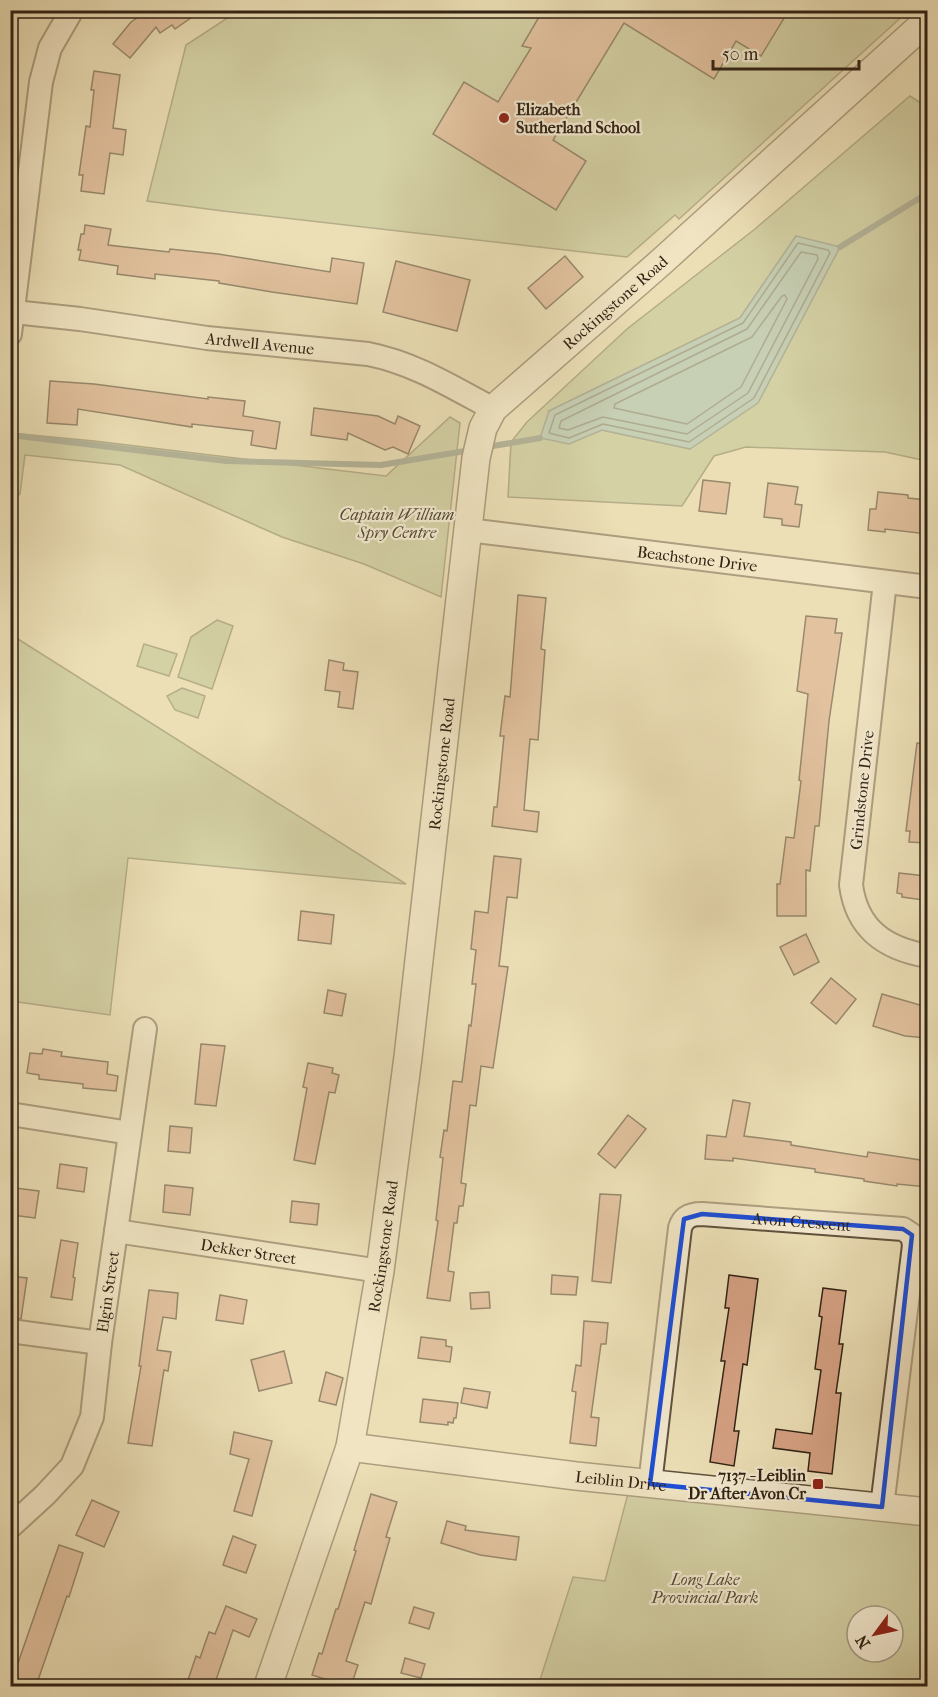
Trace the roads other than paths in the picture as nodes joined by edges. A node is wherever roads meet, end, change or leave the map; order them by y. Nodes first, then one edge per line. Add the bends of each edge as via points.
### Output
1 (72, 10) edge
2 (927, 20) edge
3 (14, 312) junction
4 (10, 334) edge
5 (493, 409) junction
6 (468, 530) junction
7 (885, 582) junction
8 (927, 586) edge
9 (927, 956) edge
10 (145, 1029) dead end
11 (10, 1114) edge
12 (130, 1133) junction
13 (116, 1232) junction
14 (380, 1271) junction
15 (10, 1331) edge
16 (100, 1343) junction
17 (350, 1447) junction
18 (650, 1484) junction
19 (882, 1507) junction
20 (927, 1512) edge
21 (10, 1527) edge
22 (268, 1686) edge

1 - 3 street via 51,48 41,82
2 - 5 street, Rockingstone Road
3 - 4 street
3 - 5 street, Ardwell Avenue via 393,359
5 - 6 street, Rockingstone Road via 478,448
6 - 7 street, Beachstone Drive
6 - 14 street, Rockingstone Road
7 - 8 street, Beachstone Drive
7 - 9 street, Grindstone Drive via 852,885 856,904 875,935 890,946
10 - 12 street, Elgin Street
11 - 12 street
12 - 13 street, Elgin Street
13 - 14 street, Dekker Street
13 - 16 street, Elgin Street
14 - 17 street, Rockingstone Road
15 - 16 street
16 - 21 street, Elgin Street via 92,1417 72,1466
17 - 18 street, Leiblin Drive
17 - 22 street, Rockingstone Road
18 - 19 street, Leiblin Drive
18 - 19 street, Avon Crescent via 684,1219 702,1214 903,1229 912,1235 914,1245
19 - 20 street, Leiblin Drive

